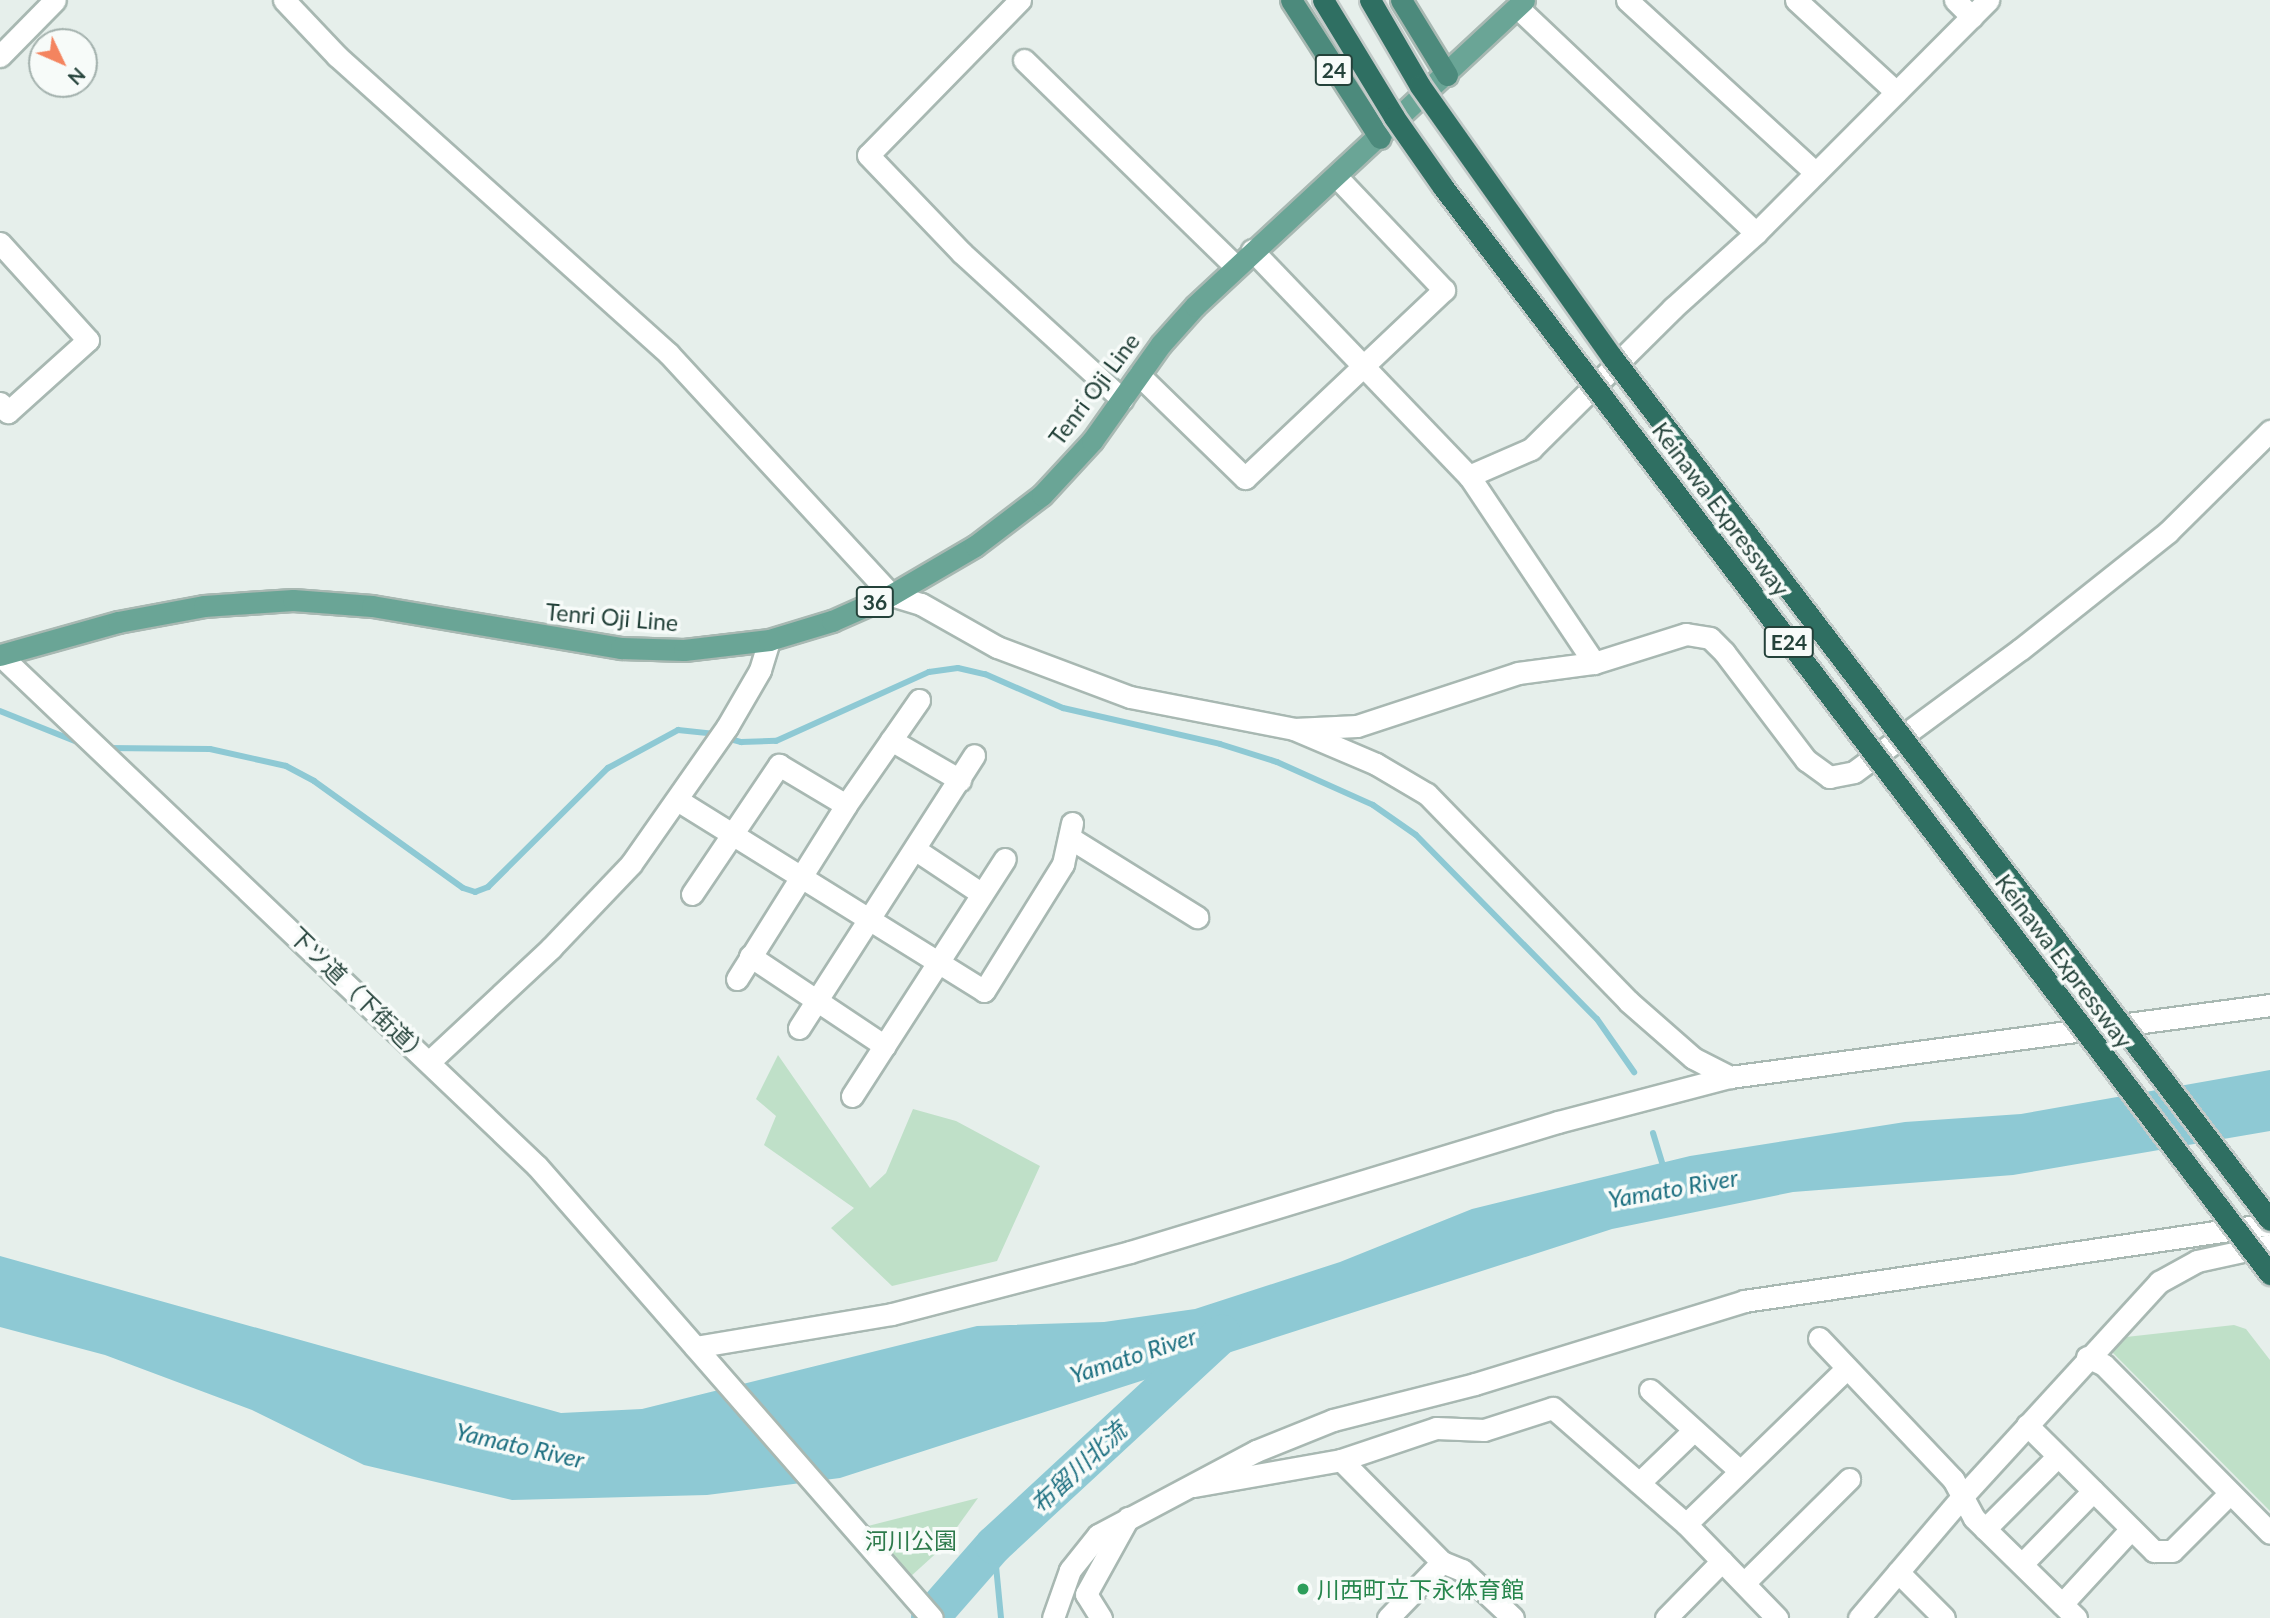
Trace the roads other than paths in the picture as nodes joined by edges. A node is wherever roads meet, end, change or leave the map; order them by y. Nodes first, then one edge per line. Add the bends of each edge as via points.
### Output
1 (55, 0) edge
2 (284, 0) edge
3 (1020, 0) edge
4 (1291, 0) edge
5 (1323, 0) edge
6 (1370, 0) edge
7 (1401, 0) edge
8 (1627, 0) edge
9 (1796, 0) edge
10 (1955, 0) edge
11 (1988, 0) edge
12 (1520, 3) edge
13 (1972, 17) junction
14 (0, 56) edge
15 (1024, 60) dead end
16 (1447, 75) junction
17 (1896, 92) junction
18 (1380, 138) junction
19 (1816, 173) junction
20 (1336, 176) junction
21 (1756, 233) junction
22 (0, 243) edge
23 (1252, 250) junction
24 (1235, 266) junction
25 (1366, 368) junction
26 (1139, 375) junction
27 (1122, 399) junction
28 (0, 403) edge
29 (2270, 431) edge
30 (1469, 476) junction
31 (891, 595) junction
32 (769, 640) junction
33 (0, 655) edge
34 (1594, 663) junction
35 (919, 700) dead end
36 (1294, 729) junction
37 (891, 740) junction
38 (974, 755) dead end
39 (960, 780) junction
40 (679, 800) junction
41 (846, 804) junction
42 (732, 834) junction
43 (916, 850) junction
44 (1005, 859) dead end
45 (800, 877) junction
46 (692, 894) dead end
47 (982, 894) junction
48 (1197, 917) dead end
49 (870, 923) junction
50 (750, 956) junction
51 (939, 964) junction
52 (737, 979) dead end
53 (819, 1002) junction
54 (2270, 1005) edge
55 (799, 1028) dead end
56 (885, 1046) junction
57 (430, 1062) junction
58 (1730, 1077) junction
59 (852, 1096) dead end
60 (2270, 1222) edge
61 (2270, 1245) edge
62 (2270, 1274) edge
63 (1819, 1338) dead end
64 (698, 1351) junction
65 (2087, 1357) junction
66 (1847, 1368) junction
67 (1650, 1390) dead end
68 (2027, 1425) junction
69 (1694, 1430) junction
70 (2058, 1456) junction
71 (1341, 1460) junction
72 (1740, 1471) junction
73 (1849, 1479) dead end
74 (1639, 1483) junction
75 (1185, 1486) junction
76 (2093, 1490) junction
77 (2230, 1493) junction
78 (1962, 1497) junction
79 (1128, 1518) junction
80 (1686, 1524) junction
81 (1985, 1529) junction
82 (2131, 1529) junction
83 (2270, 1533) edge
84 (1722, 1561) junction
85 (1442, 1562) junction
86 (2022, 1564) junction
87 (1898, 1572) junction
88 (1744, 1583) junction
89 (2069, 1611) edge
90 (932, 1618) edge
91 (1053, 1618) edge
92 (1101, 1618) edge
93 (1388, 1618) edge
94 (1513, 1618) edge
95 (1666, 1618) edge
96 (1777, 1618) edge
97 (1859, 1618) edge
98 (1944, 1618) edge

1 - 14 street
2 - 31 street via 337,56 668,353
3 - 27 street via 868,155 962,253
4 - 18 highway, 24
5 - 62 highway, Keinawa Expressway / E24, bridge via 1443,187
6 - 60 highway, Keinawa Expressway / E24, bridge via 1420,86 1612,356
7 - 16 highway
8 - 19 street
9 - 17 street
10 - 13 street
11 - 13 street
12 - 16 main road, Tenri Oji Line / 36
12 - 21 street
13 - 17 street
15 - 24 street
16 - 18 main road, Tenri Oji Line / 36
17 - 19 street
18 - 20 main road, Tenri Oji Line / 36
19 - 21 street
20 - 23 main road, Tenri Oji Line / 36
20 - 25 street via 1444,290
21 - 30 street via 1531,449
22 - 28 street via 88,340 8,412
23 - 24 main road, Tenri Oji Line / 36
23 - 25 street
24 - 26 main road, Tenri Oji Line / 36 via 1161,344
25 - 26 street via 1245,478
25 - 30 street
26 - 27 main road, Tenri Oji Line / 36
27 - 31 main road, Tenri Oji Line / 36 via 1092,441 1042,495 975,546
29 - 34 street via 2168,532 2021,649 1854,772 1829,777 1806,760 1710,638 1686,634
30 - 34 street
31 - 32 main road, Tenri Oji Line / 36 via 832,621
31 - 36 street via 922,604 997,647 1130,697
32 - 33 main road, Tenri Oji Line / 36 via 684,650 621,649 372,606 293,600 204,606 118,622
32 - 40 street via 760,670
33 - 57 street, 下ツ道（下街道）
34 - 36 street via 1518,673 1357,726
35 - 37 street
36 - 58 street via 1376,764 1427,794 1628,1001 1693,1058
37 - 39 street
37 - 41 street
38 - 39 street
39 - 43 street
40 - 42 street
40 - 57 street via 631,864 587,911
41 - 42 street via 779,765
41 - 45 street
42 - 45 street
42 - 46 street
43 - 47 street
43 - 49 street
44 - 47 street
45 - 49 street
45 - 50 street
47 - 51 street
48 - 51 street via 1071,831 1063,864 984,991
49 - 51 street
49 - 53 street
50 - 52 street
50 - 53 street
51 - 56 street
53 - 55 street
53 - 56 street
54 - 58 street
56 - 59 street
57 - 64 street, 下ツ道（下街道） via 537,1166
58 - 64 street via 1558,1122 1117,1256 892,1314
60 - 75 street via 1744,1301 1569,1357 1333,1420
61 - 65 street via 2197,1261 2159,1282
63 - 66 street
64 - 90 street, 下ツ道（下街道）
65 - 68 street
65 - 77 street via 2104,1365
66 - 72 street
66 - 78 street via 1953,1479
67 - 69 street
68 - 70 street
68 - 78 street
69 - 72 street
69 - 74 street
70 - 76 street
70 - 81 street
71 - 74 street via 1436,1428 1484,1430 1553,1408
71 - 75 street via 1216,1485
71 - 85 street
72 - 80 street
73 - 88 street
74 - 80 street
75 - 79 street
76 - 82 street
76 - 86 street
77 - 82 street via 2172,1551 2154,1550
77 - 83 street
78 - 81 street
78 - 87 street
79 - 91 street via 1098,1535 1070,1570
79 - 92 street via 1086,1594
80 - 84 street
81 - 86 street
82 - 89 street
84 - 88 street
84 - 95 street
85 - 93 street
85 - 94 street via 1462,1570
86 - 89 street
87 - 97 street
87 - 98 street
88 - 96 street

